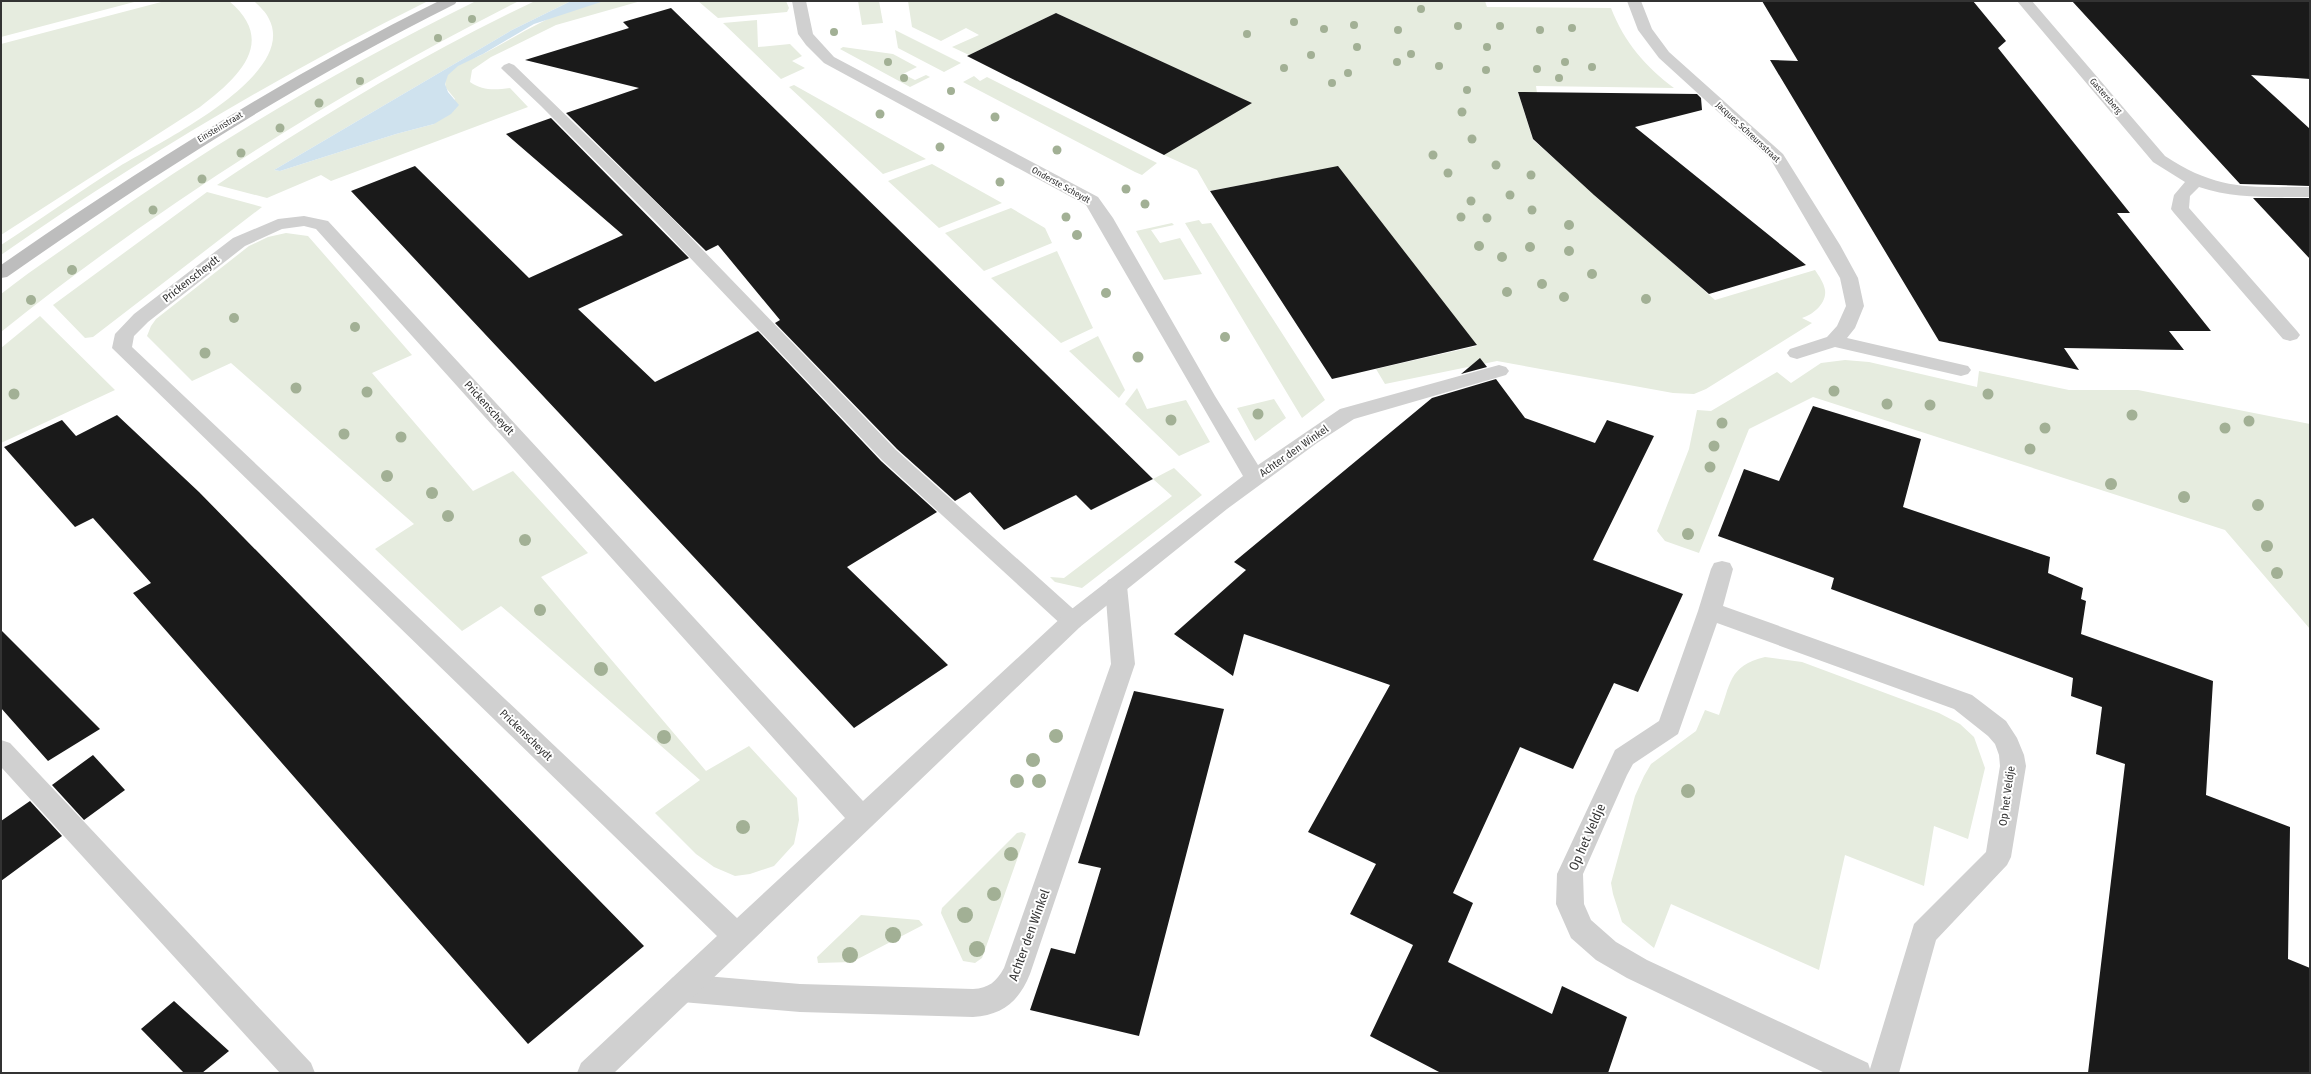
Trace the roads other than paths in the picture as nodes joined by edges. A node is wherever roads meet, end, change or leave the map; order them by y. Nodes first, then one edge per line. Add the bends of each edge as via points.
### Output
1 (450, 1) edge
2 (799, 1) edge
3 (1634, 1) edge
4 (2024, 1) edge
5 (509, 68) dead end
6 (2195, 182) junction
7 (2310, 192) edge
8 (1, 273) edge
9 (2290, 335) dead end
10 (1834, 341) junction
11 (1797, 353) dead end
12 (1961, 370) dead end
13 (1499, 371) dead end
14 (1255, 478) junction
15 (1722, 569) dead end
16 (1116, 586) junction
17 (1710, 611) junction
18 (1072, 621) junction
19 (1, 750) edge
20 (862, 818) junction
21 (736, 936) junction
22 (682, 988) junction
23 (300, 1073) edge
24 (592, 1073) edge
25 (1857, 1073) edge
26 (1884, 1073) edge

1 - 8 street, Einsteinstraat via 334,61 193,143
2 - 14 street, Onderste Scheydt via 803,12 804,29 810,41 829,60 1092,201
3 - 10 street, Jacques Schreursstraat via 1645,30 1664,55 1777,157 1831,245 1849,278 1855,306 1846,328
4 - 6 street, Gastersberg via 2159,159
5 - 18 street via 664,220 890,455
6 - 7 street, Gastersberg via 2234,192
6 - 9 street via 2182,195 2180,209
10 - 11 street
10 - 12 street
13 - 14 street, Achter den Winkel via 1347,414
14 - 16 street, Achter den Winkel
15 - 17 street, Op het Veldje
16 - 18 street, Achter den Winkel
16 - 22 street, Achter den Winkel via 1123,664 1016,974 1009,987 996,1000 979,1003 800,998
17 - 25 street, Op het Veldje via 1669,727 1624,757 1616,772 1570,874 1570,904 1582,929 1606,951 1636,969
17 - 26 street, Op het Veldje via 1963,702 1998,728 2013,755 1998,857 1924,933
18 - 20 street, Achter den Winkel
19 - 23 street
20 - 21 street, Achter den Winkel
20 - 21 street, Prickenscheydt via 322,225 304,221 278,224 239,242 125,334 122,348
21 - 22 street, Achter den Winkel
22 - 24 street, Achter den Winkel

